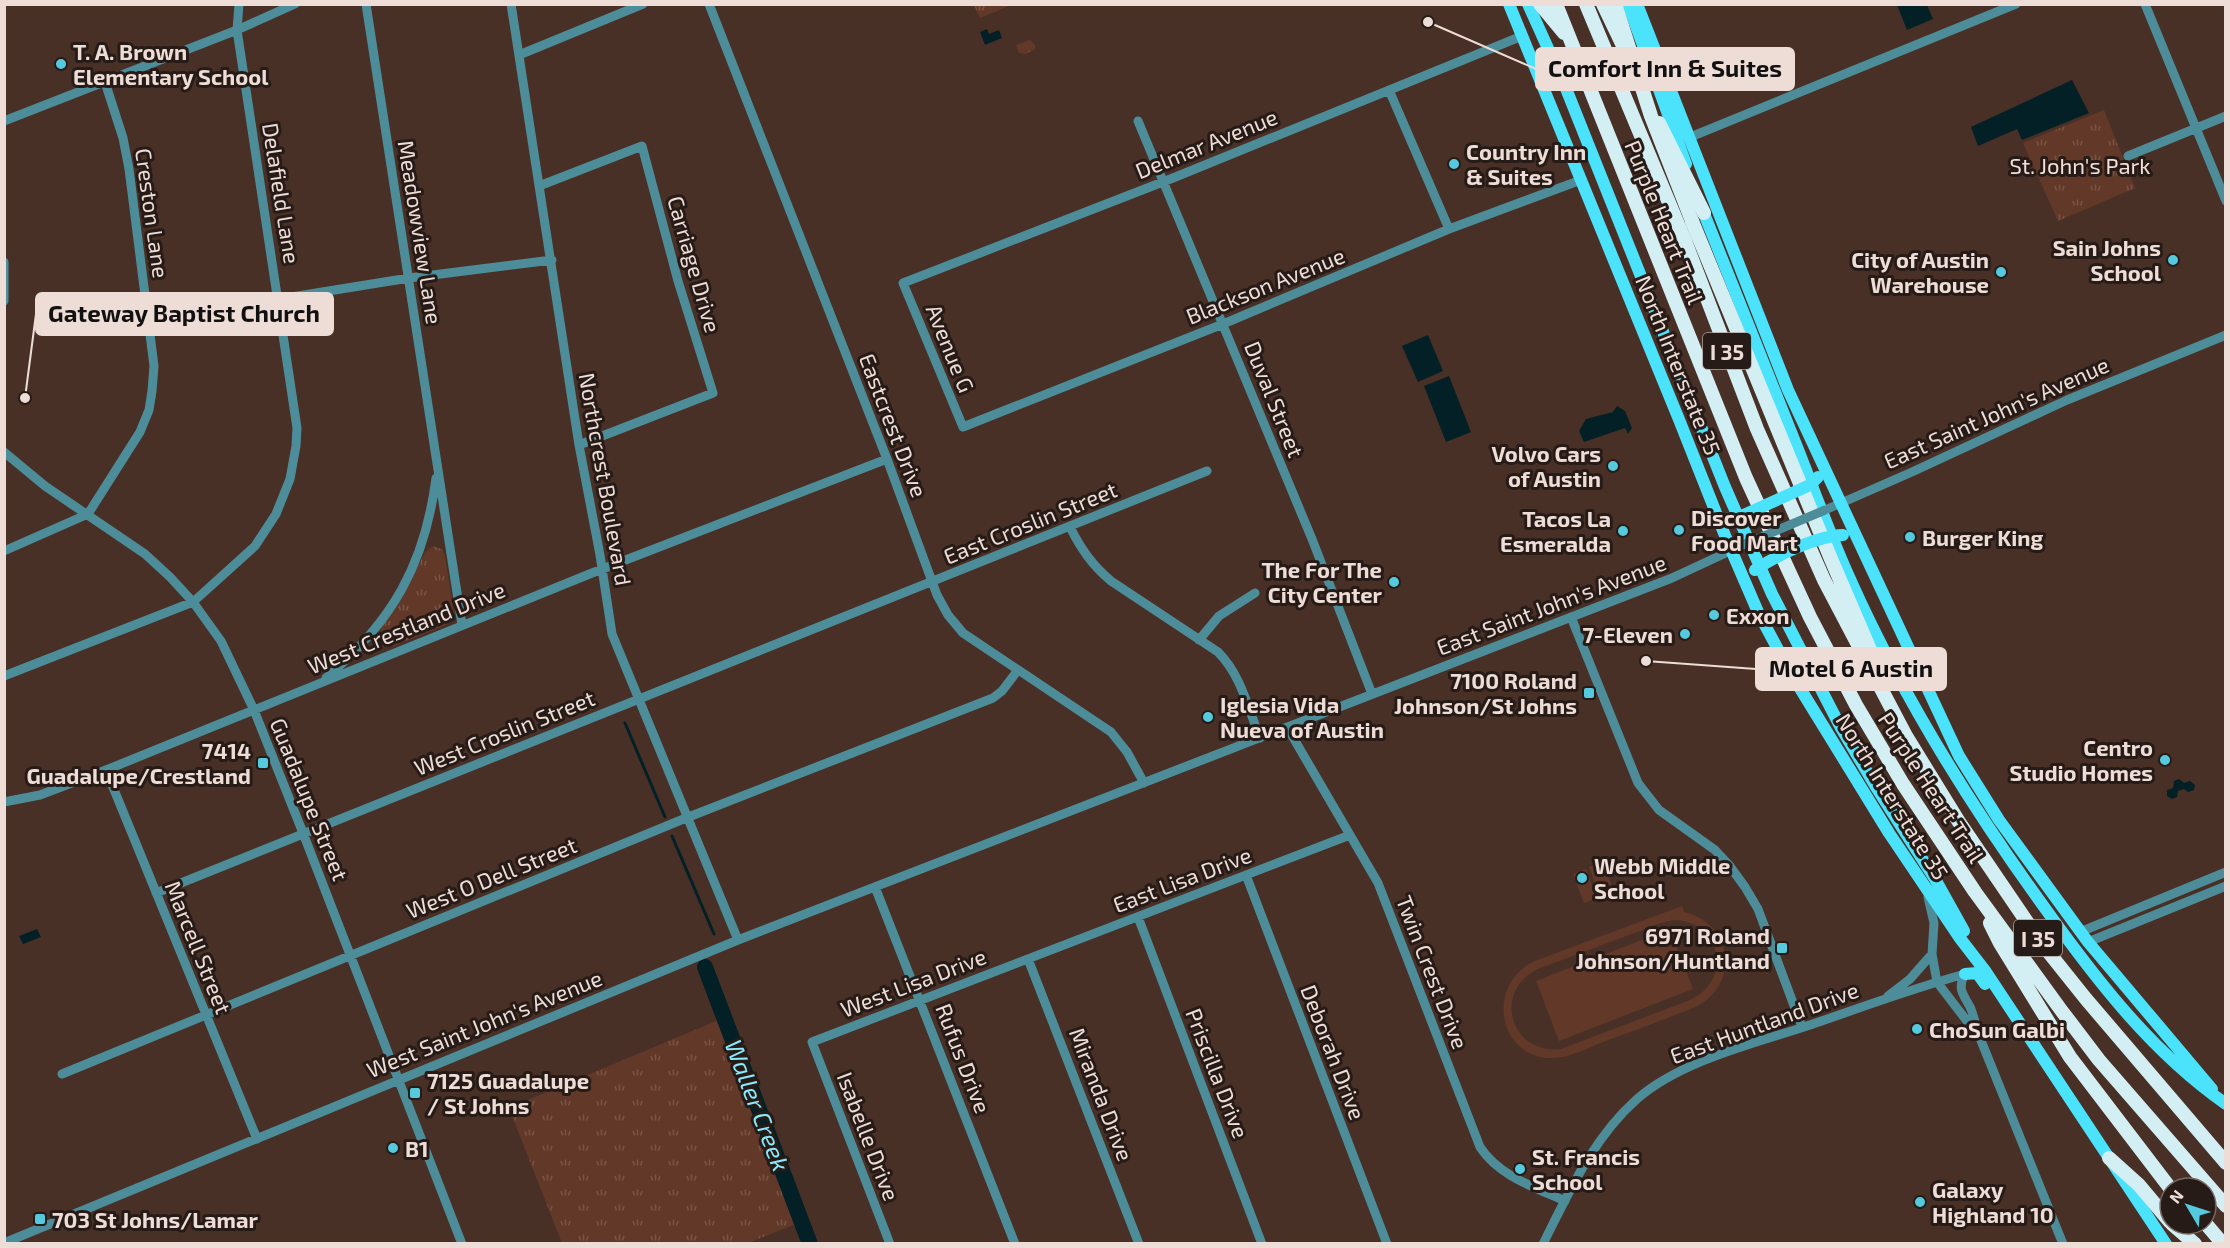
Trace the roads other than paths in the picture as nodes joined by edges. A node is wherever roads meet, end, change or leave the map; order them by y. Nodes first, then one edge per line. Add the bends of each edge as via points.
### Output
1 (239, 4) edge
2 (296, 4) edge
3 (366, 4) edge
4 (512, 4) edge
5 (643, 4) edge
6 (709, 4) edge
7 (1509, 4) edge
8 (1528, 4) edge
9 (1540, 4) edge
10 (1556, 4) edge
11 (1586, 4) edge
12 (1603, 4) edge
13 (1615, 4) edge
14 (1628, 4) edge
15 (1637, 4) edge
16 (2016, 4) edge
17 (2145, 4) edge
18 (237, 30) junction
19 (1522, 36) junction
20 (1570, 40) junction
21 (519, 55) junction
22 (105, 82) junction
23 (1641, 84) junction
24 (1389, 90) junction
25 (2226, 116) edge
26 (4, 121) edge
27 (1138, 121) dead end
28 (2196, 128) junction
29 (1688, 138) junction
30 (2128, 156) dead end
31 (1581, 180) junction
32 (1163, 182) junction
33 (539, 186) junction
34 (2226, 201) edge
35 (1704, 213) junction
36 (1449, 230) junction
37 (552, 260) junction
38 (4, 262) edge
39 (409, 278) junction
40 (903, 283) joint
41 (279, 299) junction
42 (4, 301) edge
43 (1223, 324) junction
44 (2226, 334) edge
45 (963, 427) joint
46 (579, 445) junction
47 (4, 452) edge
48 (887, 459) junction
49 (1822, 464) junction
50 (438, 465) junction
51 (1207, 471) dead end
52 (1842, 502) junction
53 (1714, 510) junction
54 (88, 514) junction
55 (1070, 527) junction
56 (1861, 545) junction
57 (1731, 550) junction
58 (4, 551) edge
59 (602, 569) junction
60 (934, 581) junction
61 (1748, 586) junction
62 (1255, 593) dead end
63 (193, 602) junction
64 (868, 607) joint
65 (1571, 616) junction
66 (462, 625) junction
67 (1198, 640) junction
68 (1018, 670) junction
69 (4, 676) edge
70 (320, 683) junction
71 (1881, 692) junction
72 (1372, 694) junction
73 (638, 699) junction
74 (254, 710) junction
75 (1287, 727) junction
76 (1260, 738) junction
77 (106, 770) junction
78 (1144, 783) junction
79 (4, 802) edge
80 (686, 818) junction
81 (303, 833) junction
82 (1350, 835) junction
83 (980, 845) joint
84 (2226, 872) edge
85 (1246, 875) junction
86 (1918, 876) junction
87 (875, 886) junction
88 (2226, 886) edge
89 (1975, 892) junction
90 (156, 893) junction
91 (1137, 917) junction
92 (2084, 937) junction
93 (738, 940) junction
94 (1932, 954) junction
95 (350, 956) junction
96 (1028, 959) junction
97 (1986, 972) junction
98 (1965, 974) junction
99 (1937, 982) junction
100 (921, 1000) junction
101 (1881, 1001) junction
102 (206, 1015) junction
103 (1802, 1027) junction
104 (1980, 1038) junction
105 (812, 1042) joint
106 (62, 1074) dead end
107 (398, 1079) junction
108 (2226, 1103) edge
109 (256, 1139) junction
110 (2109, 1158) junction
111 (2226, 1163) edge
112 (2161, 1176) edge
113 (1565, 1201) junction
114 (2226, 1206) edge
115 (2158, 1208) edge
116 (4, 1243) edge
117 (462, 1244) edge
118 (890, 1244) edge
119 (1015, 1244) edge
120 (1139, 1244) edge
121 (1262, 1244) edge
122 (1387, 1244) edge
123 (1543, 1244) edge
124 (2063, 1244) edge
125 (2160, 1244) edge
126 (2166, 1244) edge

1 - 18 street, Delafield Lane
2 - 18 street
3 - 39 street, Meadowview Lane
4 - 21 street, Northcrest Boulevard
5 - 21 street
6 - 48 street, Eastcrest Drive
7 - 19 main road, North Interstate 35
8 - 97 main road via 1772,594 1841,728 1935,879
9 - 20 highway
10 - 20 highway, Purple Heart Trail / I 35
11 - 71 highway, Purple Heart Trail / I 35 via 1685,241 1757,429 1824,580
12 - 23 highway
13 - 23 highway, bridge
14 - 35 main road
15 - 29 main road
16 - 29 street
17 - 28 street
18 - 22 street
18 - 41 street, Delafield Lane
19 - 24 street, Delmar Avenue
19 - 31 main road, North Interstate 35
20 - 89 highway, Purple Heart Trail / I 35 via 1724,426 1787,570 1874,737
21 - 33 street, Northcrest Boulevard
22 - 26 street
22 - 54 street, Creston Lane via 129,169 154,366 149,410 140,432
23 - 35 highway
23 - 71 highway, bridge via 1669,165 1871,652
24 - 32 street, Delmar Avenue
24 - 36 street
25 - 28 street
27 - 32 street, Duval Street
28 - 30 street
28 - 34 street
29 - 49 main road via 1788,390
31 - 36 street, Blackson Avenue
31 - 53 main road, North Interstate 35
32 - 40 street, Delmar Avenue
32 - 43 street, Duval Street
33 - 37 street, Northcrest Boulevard
33 - 46 street, Carriage Drive via 642,146 713,393
35 - 108 main road via 1850,579 1944,757 2034,893 2095,976 2142,1031 2196,1083
36 - 43 street, Blackson Avenue
37 - 39 street
37 - 46 street, Northcrest Boulevard
38 - 42 street
39 - 41 street
39 - 50 street, Meadowview Lane
40 - 45 street, Avenue G
41 - 63 street, Delafield Lane via 297,428 290,478 276,514 255,546
43 - 45 street, Blackson Avenue
43 - 72 street, Duval Street
44 - 52 street, East Saint John's Avenue via 2067,400
46 - 59 street, Northcrest Boulevard
47 - 54 street, Guadalupe Street via 45,486
48 - 59 street, West Crestland Drive
48 - 60 street, Eastcrest Drive
49 - 52 main road
49 - 53 main road, bridge via 1810,485 1737,518
50 - 66 street, Meadowview Lane
50 - 70 street, Meadowview Lane via 426,532 402,592 369,637
51 - 55 street, East Croslin Street
52 - 56 main road
52 - 57 street, East Saint John's Avenue, bridge
53 - 57 main road, North Interstate 35
54 - 58 street
54 - 63 street, Guadalupe Street via 145,554
55 - 60 street, East Croslin Street
55 - 67 street via 1081,551 1095,567
56 - 61 main road, bridge via 1843,534 1831,535 1755,570
56 - 92 main road via 1959,756 1999,820
57 - 61 main road, North Interstate 35
57 - 65 street, East Saint John's Avenue via 1672,578
59 - 66 street, West Crestland Drive
59 - 73 street, Northcrest Boulevard via 612,634
60 - 64 street, East Croslin Street
60 - 68 street, Eastcrest Drive via 957,628
61 - 86 main road, North Interstate 35 via 1790,672
62 - 67 street via 1220,616
63 - 69 street
63 - 74 street, Guadalupe Street via 221,641
64 - 73 street, West Croslin Street
65 - 72 street, East Saint John's Avenue
65 - 103 street via 1638,783 1659,810 1715,850 1745,887 1758,909
66 - 70 street, West Crestland Drive
67 - 76 street via 1218,652 1232,668
68 - 78 street, Eastcrest Drive via 1111,732
68 - 80 street, West O Dell Street via 993,698
70 - 74 street, West Crestland Drive
71 - 111 highway, Purple Heart Trail / I 35 via 1959,822 2042,944
72 - 75 street, East Saint John's Avenue
73 - 80 street, Northcrest Boulevard
73 - 81 street, West Croslin Street
74 - 77 street, West Crestland Drive
74 - 81 street, Guadalupe Street
75 - 76 street, East Saint John's Avenue
75 - 82 street, Twin Crest Drive
76 - 78 street, East Saint John's Avenue
77 - 79 street, West Crestland Drive via 40,795
77 - 90 street, Marcell Street
78 - 83 street, East Saint John's Avenue
80 - 93 street, Northcrest Boulevard
80 - 95 street, West O Dell Street
81 - 90 street, West Croslin Street
81 - 95 street, Guadalupe Street
82 - 85 street, East Lisa Drive
82 - 113 street, Twin Crest Drive via 1378,884 1480,1147 1495,1166 1512,1177
83 - 87 street, West Saint John's Avenue
84 - 92 street
85 - 91 street, East Lisa Drive
85 - 122 street, Deborah Drive
86 - 94 street via 1934,923
86 - 97 main road, North Interstate 35
87 - 93 street, West Saint John's Avenue
87 - 100 street, Rufus Drive
88 - 92 street
89 - 112 highway via 2000,944 2049,1024
89 - 114 highway, Purple Heart Trail / I 35 via 2099,1060
90 - 102 street, Marcell Street
91 - 96 street, East Lisa Drive
91 - 121 street, Priscilla Drive
92 - 108 main road
93 - 107 street, West Saint John's Avenue
94 - 99 street
94 - 101 street via 1910,979
95 - 102 street, West O Dell Street
95 - 107 street, Guadalupe Street
96 - 100 street, West Lisa Drive
96 - 120 street, Miranda Drive
97 - 110 main road, North Interstate 35
98 - 99 street, East Huntland Drive
98 - 104 street via 1960,986 1962,995
98 - 125 main road via 1980,976
99 - 101 street, East Huntland Drive
99 - 104 street
100 - 105 street, West Lisa Drive
100 - 119 street, Rufus Drive
101 - 103 street, East Huntland Drive
102 - 106 street, West O Dell Street
102 - 109 street, Marcell Street
103 - 113 street, East Huntland Drive via 1736,1049 1659,1082 1638,1098 1598,1142
104 - 124 street
105 - 118 street, Isabelle Drive
107 - 109 street, West Saint John's Avenue
107 - 117 street, Guadalupe Street
109 - 116 street, West Saint John's Avenue
110 - 115 highway
110 - 126 main road, North Interstate 35
113 - 123 street, East Huntland Drive

